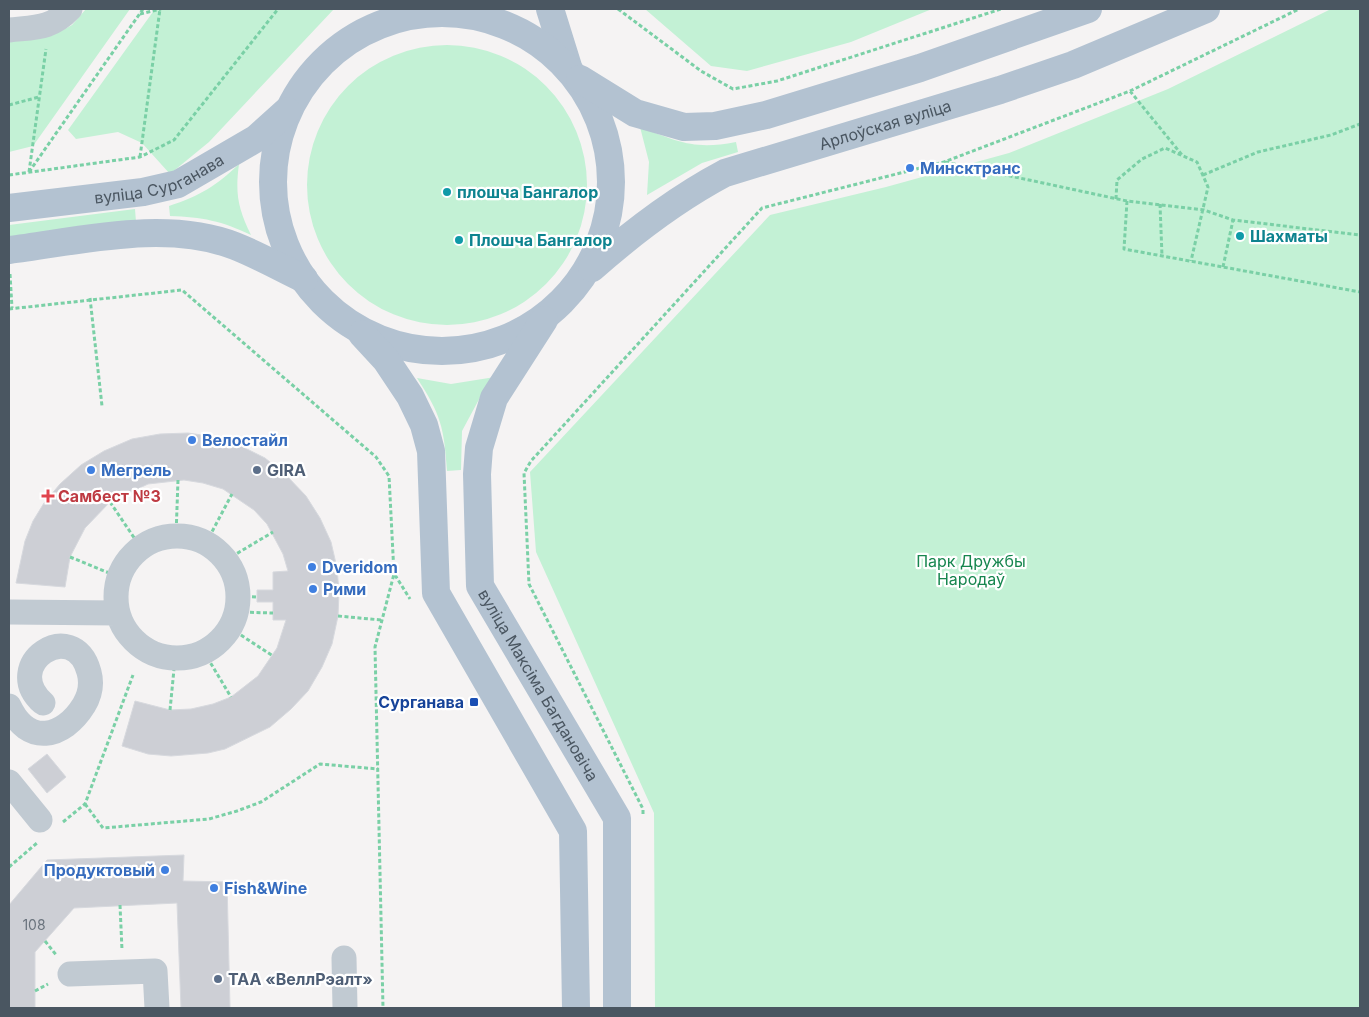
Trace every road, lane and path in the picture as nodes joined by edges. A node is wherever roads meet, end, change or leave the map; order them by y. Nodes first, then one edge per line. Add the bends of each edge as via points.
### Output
1 (70, 9) edge
2 (143, 9) edge
3 (161, 9) edge
4 (278, 9) edge
5 (374, 9) edge
6 (550, 9) edge
7 (618, 9) edge
8 (1001, 9) edge
9 (1088, 9) edge
10 (1206, 9) edge
11 (1299, 9) edge
12 (139, 15) junction
13 (50, 26) junction
14 (9, 30) edge
15 (323, 62) junction
16 (572, 74) junction
17 (1130, 91) junction
18 (39, 97) junction
19 (9, 105) edge
20 (290, 108) junction
21 (1360, 124) edge
22 (1183, 156) junction
23 (140, 157) junction
24 (944, 162) junction
25 (28, 172) junction
26 (9, 175) edge
27 (1203, 175) junction
28 (1116, 199) junction
29 (1127, 201) junction
30 (1160, 204) junction
31 (9, 208) edge
32 (1204, 210) junction
33 (1233, 220) junction
34 (1360, 235) edge
35 (1162, 256) junction
36 (9, 261) edge
37 (1192, 261) junction
38 (1223, 267) junction
39 (585, 273) junction
40 (304, 279) junction
41 (1360, 292) edge
42 (90, 298) junction
43 (10, 309) edge
44 (547, 314) junction
45 (355, 327) junction
46 (102, 406) dead end
47 (178, 480) dead end
48 (232, 494) dead end
49 (110, 502) dead end
50 (273, 532) dead end
51 (176, 536) junction
52 (206, 543) junction
53 (528, 547) dead end
54 (141, 548) junction
55 (70, 557) dead end
56 (226, 560) junction
57 (119, 577) junction
58 (241, 609) junction
59 (9, 612) edge
60 (117, 613) junction
61 (273, 613) dead end
62 (338, 616) dead end
63 (381, 620) junction
64 (204, 652) junction
65 (273, 656) dead end
66 (175, 659) junction
67 (133, 675) dead end
68 (231, 697) dead end
69 (43, 703) dead end
70 (9, 706) edge
71 (170, 710) dead end
72 (378, 769) junction
73 (9, 782) edge
74 (85, 804) junction
75 (47, 828) junction
76 (9, 867) edge
77 (120, 905) dead end
78 (344, 958) dead end
79 (124, 972) junction
80 (70, 974) dead end
81 (157, 1008) edge
82 (345, 1008) edge
83 (383, 1008) edge
84 (576, 1008) edge
85 (617, 1008) edge

1 - 13 lane
2 - 12 path
3 - 12 path
3 - 23 path
4 - 23 path via 174,140
5 - 15 main road
6 - 16 main road
7 - 8 path via 701,71 732,89 777,81
9 - 16 main road via 911,71 766,115 715,126 684,127 635,113
10 - 39 main road, Арлоўская вуліца via 1073,65 1000,90 725,173 642,224
11 - 17 path
12 - 25 path
13 - 14 lane
13 - 18 path
15 - 16 main road via 354,38 382,24 423,14 458,13 483,17 511,27
15 - 20 main road
16 - 39 main road via 596,109 612,164 611,197 605,229
17 - 22 path
17 - 24 path
18 - 19 path
18 - 25 path
20 - 31 main road, вуліца Сурганава via 257,138 178,184 143,192
20 - 40 main road via 275,156 273,192 289,254
21 - 27 path via 1331,135 1258,152
22 - 27 path via 1197,162
22 - 28 path via 1165,148 1142,159 1117,180
23 - 25 path
24 - 28 path
24 - 53 path via 762,208 530,461 524,473
25 - 26 path
27 - 32 path via 1208,187
28 - 29 path
29 - 30 path
29 - 35 path via 1124,249
30 - 32 path
30 - 35 path
32 - 33 path
32 - 37 path
33 - 34 path
33 - 38 path
35 - 37 path
36 - 40 main road via 147,233 183,234 234,245
36 - 43 path
37 - 38 path
38 - 41 path
39 - 44 main road
40 - 45 main road via 326,305
42 - 43 path
42 - 46 path
42 - 63 path via 182,290 376,457 389,476 394,574
44 - 45 main road via 518,333 466,349 411,347 386,342
44 - 85 main road, вуліца Максіма Багдановіча via 494,398 479,448 480,586 617,818
45 - 84 main road via 386,360 410,396 432,451 436,593 573,831
47 - 51 path
48 - 52 path
49 - 54 path
50 - 56 path
51 - 52 lane
51 - 54 lane via 150,542
52 - 56 lane
54 - 57 lane via 133,554
55 - 57 path
56 - 58 lane via 236,577
57 - 60 lane
58 - 61 path
58 - 64 lane via 213,648
58 - 65 path
59 - 60 lane
60 - 66 lane via 125,631 138,645 156,655
62 - 63 path
63 - 72 path via 375,648
64 - 66 lane
64 - 68 path
66 - 71 path
67 - 74 path
69 - 70 lane via 33,696 25,672 42,650 57,645 70,648 86,663 91,678 89,697 77,717 62,730 46,734 29,730 14,717
72 - 74 path via 320,764 261,802 209,819 103,828
72 - 83 path
73 - 75 lane
74 - 75 path
75 - 76 path
77 - 79 path
78 - 82 lane
79 - 80 lane
79 - 81 lane via 155,971

